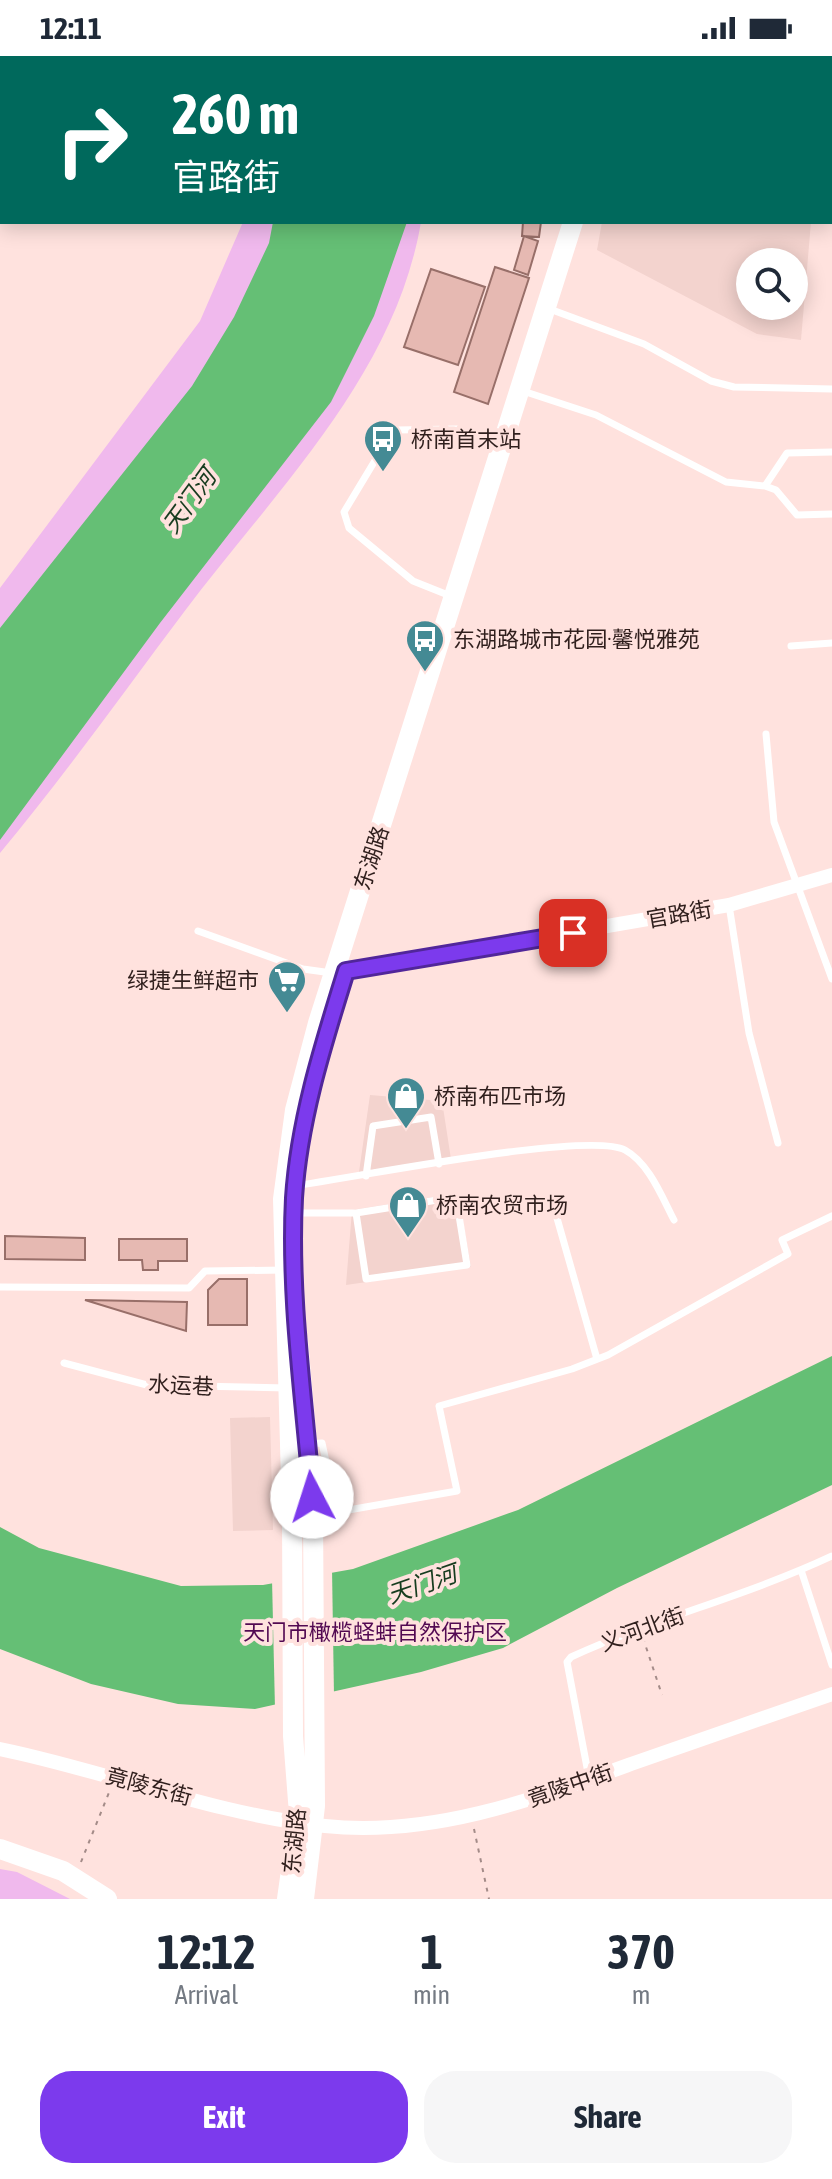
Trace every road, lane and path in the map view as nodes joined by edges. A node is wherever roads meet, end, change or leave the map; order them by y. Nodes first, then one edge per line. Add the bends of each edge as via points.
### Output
1 (572, 224) edge
2 (579, 224) edge
3 (555, 311) junction
4 (832, 389) edge
5 (529, 393) junction
6 (505, 443) junction
7 (832, 452) edge
8 (765, 486) junction
9 (832, 514) edge
10 (455, 598) junction
11 (832, 643) edge
12 (791, 646) dead end
13 (766, 734) dead end
14 (832, 875) edge
15 (795, 886) junction
16 (729, 905) junction
17 (198, 931) dead end
18 (340, 972) junction
19 (832, 979) edge
20 (778, 1143) dead end
21 (439, 1164) junction
22 (366, 1176) junction
23 (290, 1187) junction
24 (553, 1204) dead end
25 (294, 1213) junction
26 (356, 1213) junction
27 (832, 1216) edge
28 (674, 1220) dead end
29 (289, 1270) junction
30 (0, 1287) edge
31 (597, 1359) junction
32 (64, 1363) dead end
33 (294, 1388) junction
34 (307, 1444) junction
35 (302, 1514) junction
36 (832, 1556) edge
37 (801, 1570) junction
38 (640, 1629) junction
39 (832, 1665) edge
40 (832, 1694) edge
41 (662, 1695) dead end
42 (0, 1749) edge
43 (115, 1777) junction
44 (590, 1779) junction
45 (471, 1816) junction
46 (306, 1824) junction
47 (0, 1849) edge
48 (0, 1856) edge
49 (75, 1878) junction
50 (95, 1899) edge
51 (107, 1899) edge
52 (287, 1899) edge
53 (304, 1899) edge
54 (489, 1899) edge

1 - 6 main road, 东湖路
2 - 3 main road, 东湖路
3 - 4 lane via 644,344 711,381 734,387
3 - 5 main road, 东湖路
5 - 8 lane via 596,415 726,482
5 - 18 main road, 东湖路
6 - 10 main road, 东湖路
6 - 10 lane via 456,429 397,430 346,505 343,517 349,528 421,587
7 - 8 lane via 787,453
8 - 9 lane via 776,490 797,515
10 - 18 main road, 东湖路
11 - 12 lane
13 - 15 lane via 774,822
14 - 15 street, 官路街
15 - 16 street, 官路街
15 - 19 lane
16 - 18 street, 官路街
16 - 20 lane via 749,1033
17 - 18 lane via 303,969
18 - 23 main road, 东湖路 via 295,1110
21 - 22 lane
21 - 22 lane via 431,1117 373,1126
21 - 28 lane via 583,1144 613,1145 641,1164
22 - 23 lane
23 - 25 main road, 东湖路
23 - 29 main road, 东湖路
24 - 31 lane
25 - 26 lane
25 - 29 main road, 东湖路
26 - 26 lane via 456,1197 467,1265 366,1279
27 - 31 lane via 782,1240 788,1254
29 - 30 lane via 205,1271 189,1288
29 - 33 main road, 东湖路
31 - 34 lane via 439,1406 457,1491 337,1512 322,1443
32 - 33 lane, 水运巷 via 147,1385
33 - 34 main road, 东湖路
33 - 35 main road, 东湖路
34 - 35 main road, 东湖路
35 - 46 main road, 东湖路
36 - 37 lane, 义河北街
37 - 38 lane, 义河北街
37 - 39 lane
38 - 41 path
38 - 44 lane, 义河北街 via 567,1662
40 - 44 street, 竟陵中街
42 - 43 street, 竟陵东街
43 - 46 street, 竟陵东街
43 - 49 path
44 - 45 street, 竟陵中街
45 - 46 street, 竟陵中街 via 414,1826
45 - 54 path
46 - 52 main road, 东湖路
46 - 53 main road, 东湖路
47 - 49 main road
48 - 50 main road via 60,1877
49 - 51 main road

